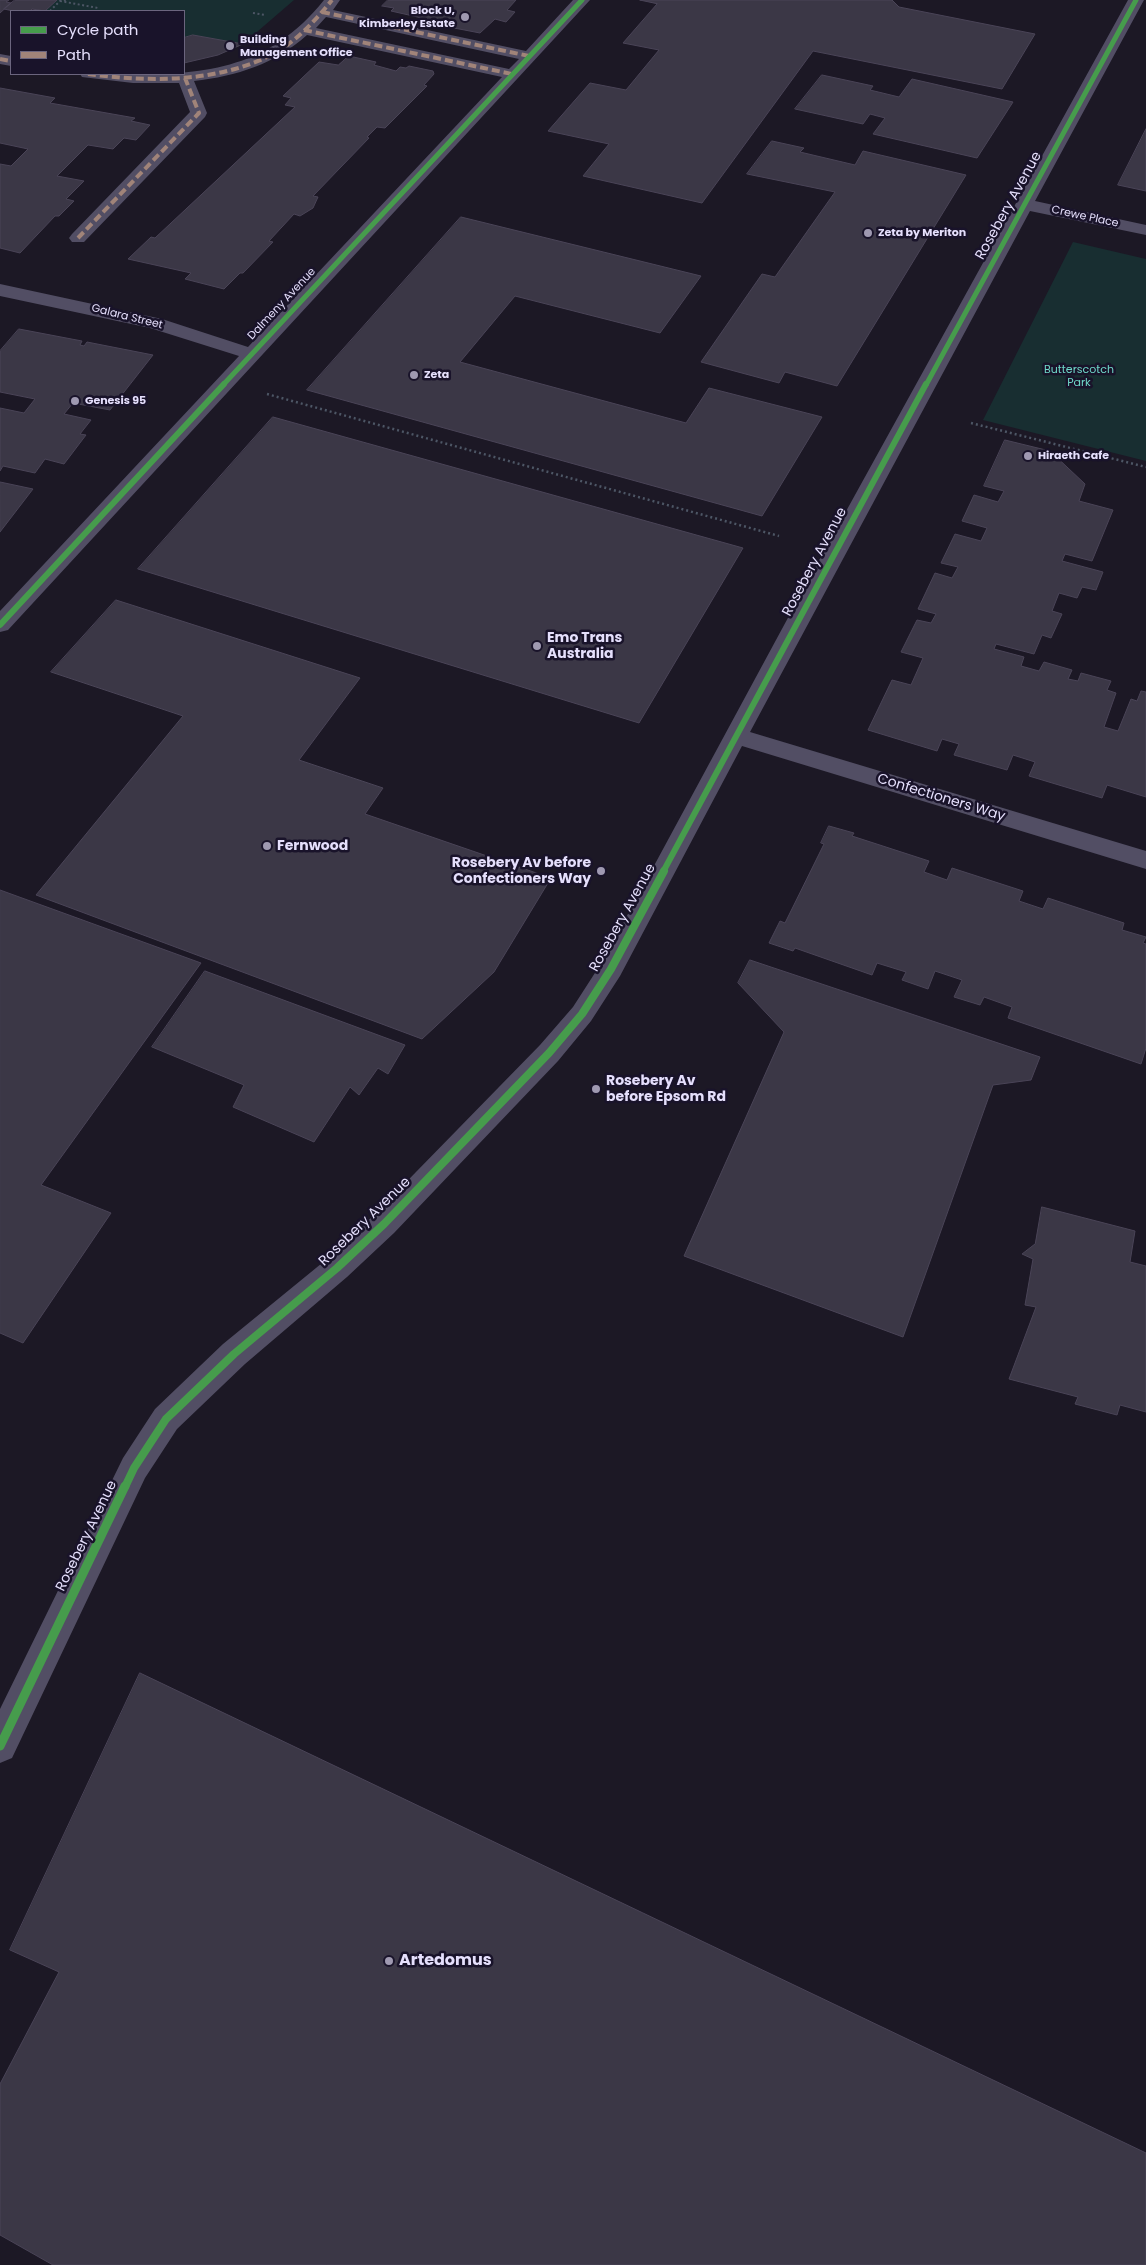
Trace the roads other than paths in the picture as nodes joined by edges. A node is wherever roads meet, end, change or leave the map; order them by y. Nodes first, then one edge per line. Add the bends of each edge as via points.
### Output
1 (582, 0) edge
2 (1136, 0) edge
3 (327, 6) edge
4 (304, 30) junction
5 (529, 56) junction
6 (512, 74) junction
7 (94, 75) edge
8 (185, 78) junction
9 (1024, 204) junction
10 (1146, 230) edge
11 (78, 238) dead end
12 (0, 290) edge
13 (251, 354) junction
14 (0, 625) edge
15 (736, 736) junction
16 (1146, 860) edge
17 (0, 1746) edge

1 - 5 street, Dalmeny Avenue
2 - 9 street, Rosebery Avenue
3 - 4 street
3 - 5 street
4 - 6 street
4 - 8 street via 270,55 241,67
5 - 6 street, Dalmeny Avenue
6 - 13 street, Dalmeny Avenue
7 - 8 street
8 - 11 street via 199,113
9 - 10 street, Crewe Place
9 - 15 street, Rosebery Avenue
12 - 13 street, Galara Street via 155,322
13 - 14 street, Dalmeny Avenue
15 - 16 street, Confectioners Way
15 - 17 street, Rosebery Avenue via 611,969 582,1014 384,1224 234,1354 166,1419 134,1468

